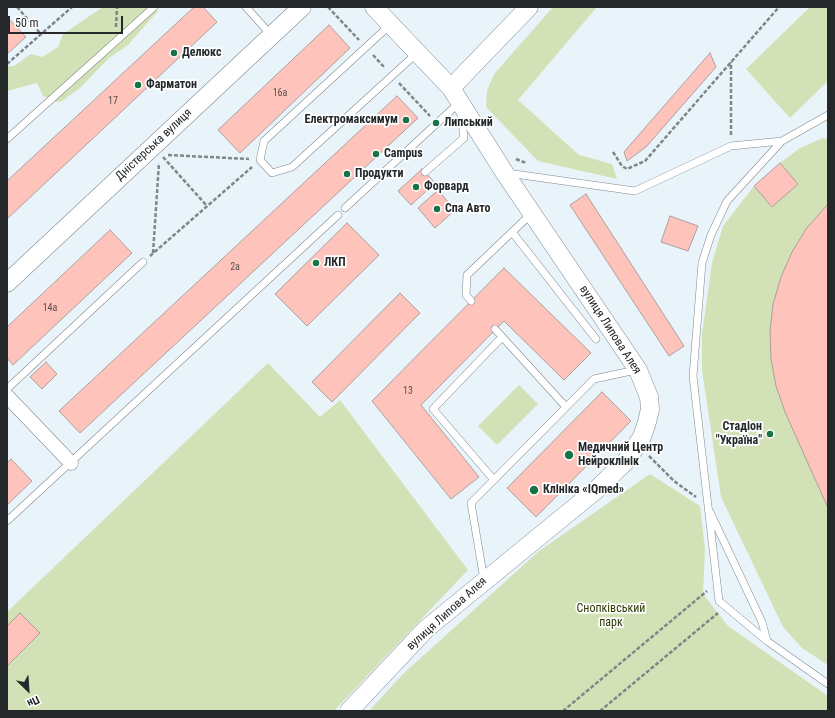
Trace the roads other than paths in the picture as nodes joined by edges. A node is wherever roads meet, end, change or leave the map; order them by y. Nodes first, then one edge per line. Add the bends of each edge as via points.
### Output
1 (154, 7) edge
2 (246, 7) edge
3 (302, 7) edge
4 (374, 7) edge
5 (529, 7) edge
6 (390, 24) junction
7 (271, 35) junction
8 (417, 53) junction
9 (456, 95) junction
10 (828, 115) edge
11 (7, 139) edge
12 (782, 141) junction
13 (425, 172) dead end
14 (504, 172) junction
15 (345, 208) dead end
16 (532, 213) junction
17 (338, 215) dead end
18 (512, 232) junction
19 (143, 262) dead end
20 (7, 283) edge
21 (471, 301) dead end
22 (495, 329) dead end
23 (502, 338) junction
24 (596, 339) dead end
25 (638, 370) junction
26 (7, 389) edge
27 (7, 396) edge
28 (566, 407) junction
29 (71, 463) junction
30 (494, 480) junction
31 (708, 506) junction
32 (7, 521) edge
33 (484, 581) junction
34 (767, 641) junction
35 (828, 684) edge
36 (349, 711) edge

1 - 11 lane
2 - 7 lane
3 - 7 street, Дністерська вулиця
4 - 6 street, вулиця Липова Алея
5 - 9 street
6 - 8 street, вулиця Липова Алея
6 - 8 lane via 264,141 260,160 272,173 292,167
7 - 20 street, Дністерська вулиця
8 - 9 street, вулиця Липова Алея
9 - 13 lane via 464,138
9 - 14 street, вулиця Липова Алея
9 - 15 lane via 436,123
10 - 12 lane
12 - 14 lane via 731,146 635,191
12 - 31 lane via 727,201 711,235 702,263 693,376
14 - 16 street, вулиця Липова Алея
16 - 18 lane
16 - 25 street, вулиця Липова Алея
17 - 29 lane
18 - 21 lane via 467,275 466,295
18 - 24 lane
19 - 26 lane
22 - 23 lane
23 - 28 lane
23 - 30 lane via 433,409
25 - 28 lane via 594,379
25 - 33 street, вулиця Липова Алея via 649,397 650,409 642,437 626,461 596,490
27 - 29 street
28 - 30 lane
29 - 32 lane
30 - 33 lane via 471,503
31 - 34 lane via 762,622
31 - 34 lane via 719,601
33 - 36 street, вулиця Липова Алея via 426,629
34 - 35 lane

